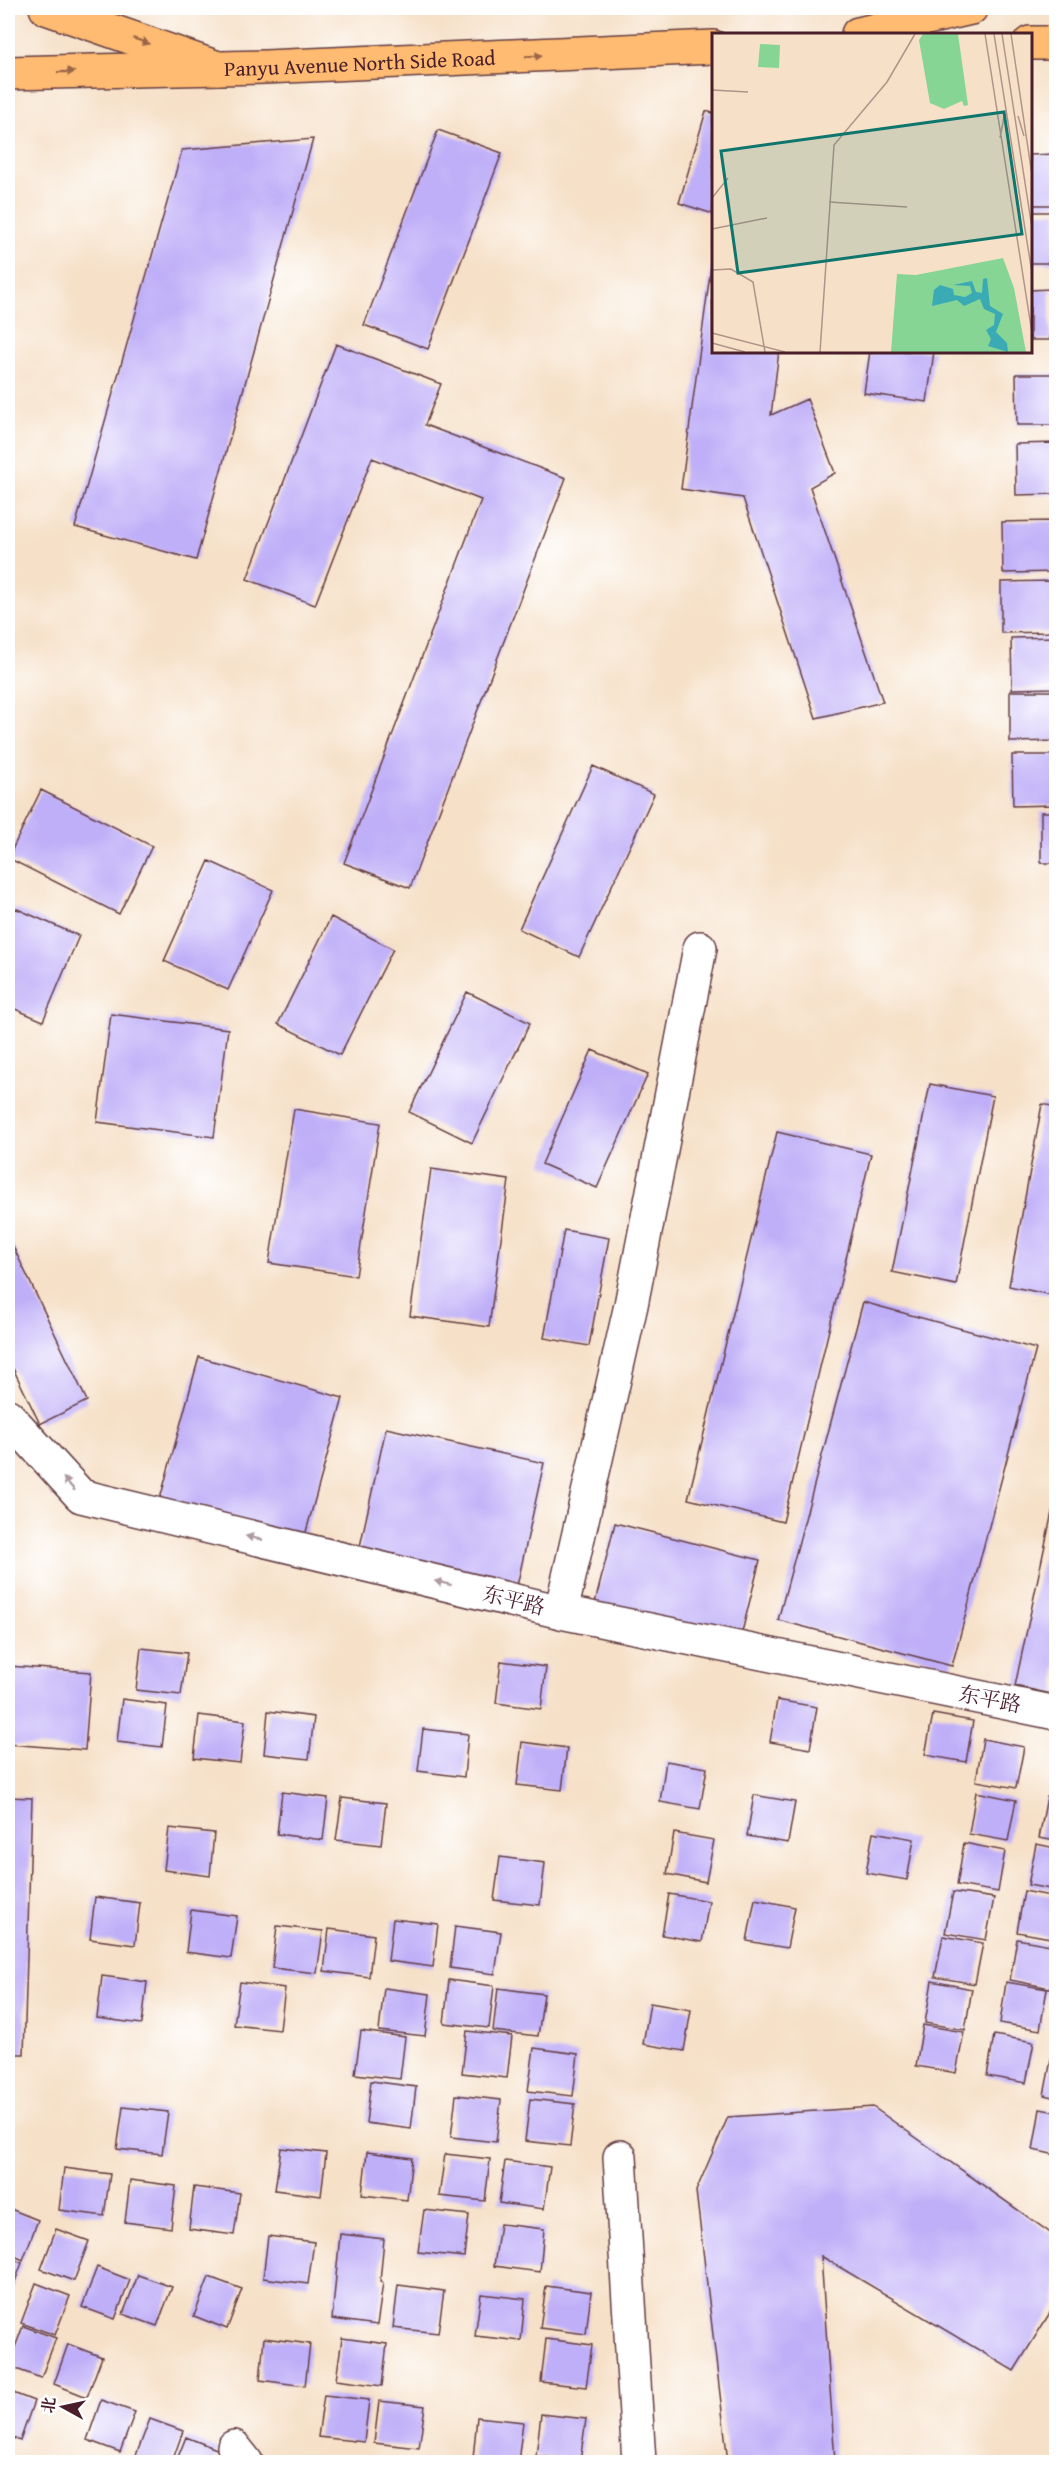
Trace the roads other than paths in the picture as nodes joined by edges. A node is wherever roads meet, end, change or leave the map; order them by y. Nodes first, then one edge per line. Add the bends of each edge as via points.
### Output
1 (46, 8) edge
2 (971, 8) edge
3 (862, 33) edge
4 (1031, 43) edge
5 (1056, 43) edge
6 (712, 47) edge
7 (218, 68) junction
8 (8, 74) edge
9 (700, 948) dead end
10 (8, 1416) edge
11 (561, 1612) junction
12 (1056, 1713) edge
13 (620, 2157) dead end
14 (639, 2463) edge

1 -> 7 main road
2 - 3 main road
4 - 5 main road
7 -> 6 main road, Panyu Avenue North Side Road
8 -> 7 main road, Panyu Avenue North Side Road
9 - 11 street via 631,1305
11 -> 10 street, 东平路 via 81,1496
11 - 12 street, 东平路
13 - 14 street

